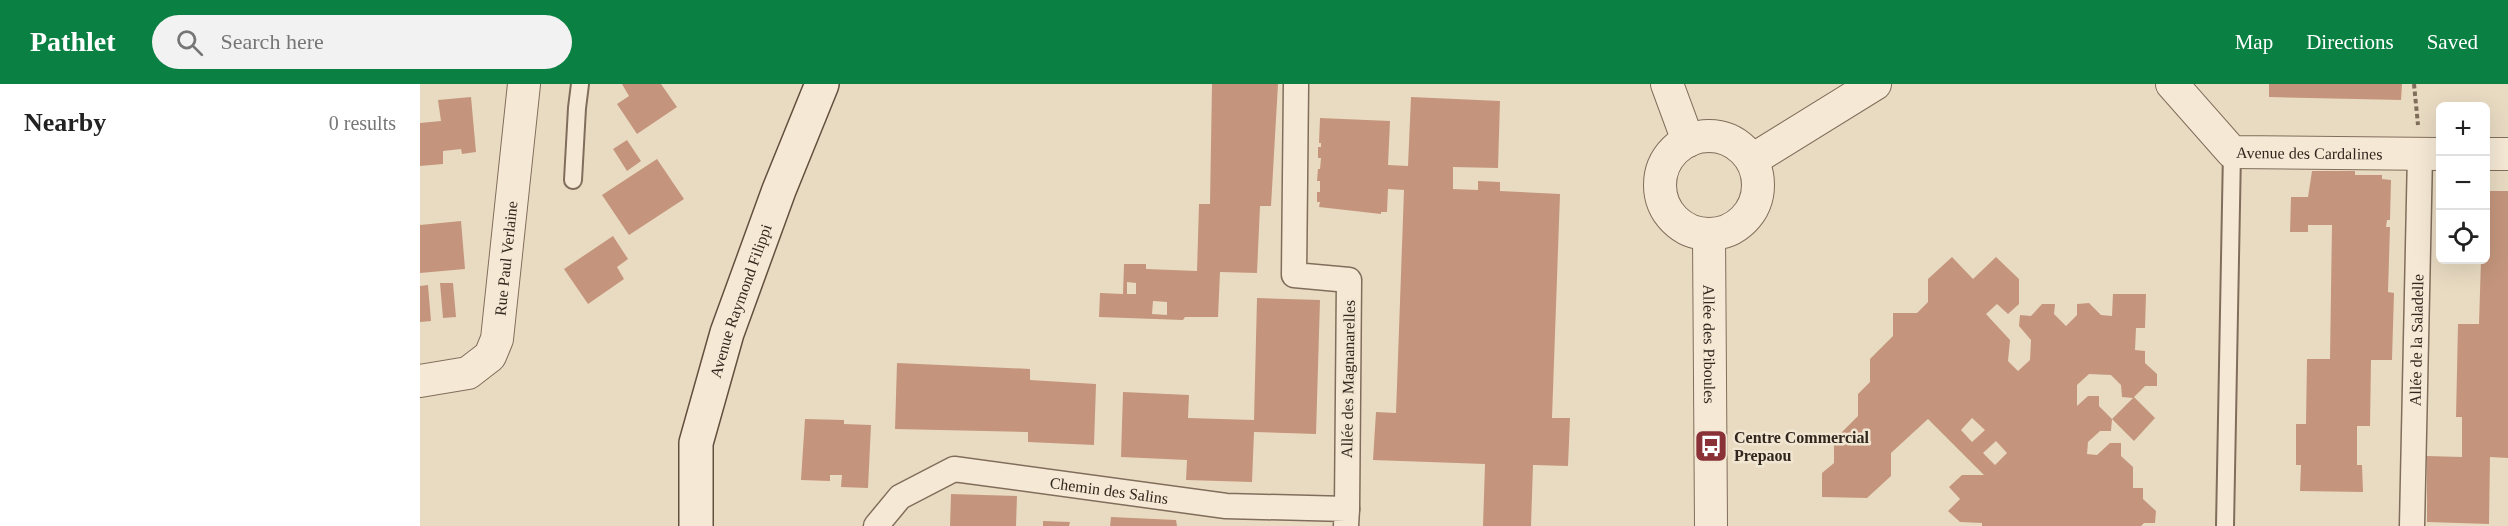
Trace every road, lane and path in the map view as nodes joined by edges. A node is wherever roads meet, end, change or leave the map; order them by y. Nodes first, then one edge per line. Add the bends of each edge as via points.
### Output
1 (524, 84) edge
2 (580, 84) edge
3 (822, 84) edge
4 (1296, 84) edge
5 (1667, 84) edge
6 (1875, 84) edge
7 (2172, 84) edge
8 (2414, 84) edge
9 (1688, 141) junction
10 (2232, 152) junction
11 (2430, 154) edge
12 (2490, 154) edge
13 (2508, 154) edge
14 (1752, 160) junction
15 (573, 180) dead end
16 (1709, 234) junction
17 (420, 381) edge
18 (1347, 518) edge
19 (696, 526) edge
20 (876, 526) edge
21 (1711, 526) edge
22 (2225, 526) edge
23 (2412, 526) edge

1 - 17 street, Rue Paul Verlaine via 497,339 490,357 468,373
2 - 15 lane
3 - 19 main road, Avenue Raymond Filippi via 727,333 708,399 696,443
4 - 18 street, Allée des Magnanarelles via 1294,275 1349,280
5 - 9 street
6 - 14 street
7 - 10 street, Avenue des Cardalines
8 - 11 path
9 - 14 street via 1716,136 1737,145
9 - 16 street via 1674,150 1665,164 1660,179 1662,196 1679,223
10 - 11 street, Avenue des Cardalines
10 - 22 lane
11 - 23 street, Allée de la Saladelle
12 - 13 street
14 - 16 street via 1759,188 1755,203 1737,225
16 - 21 street, Allée des Piboules
18 - 20 street, Chemin des Salins via 954,470 900,497

